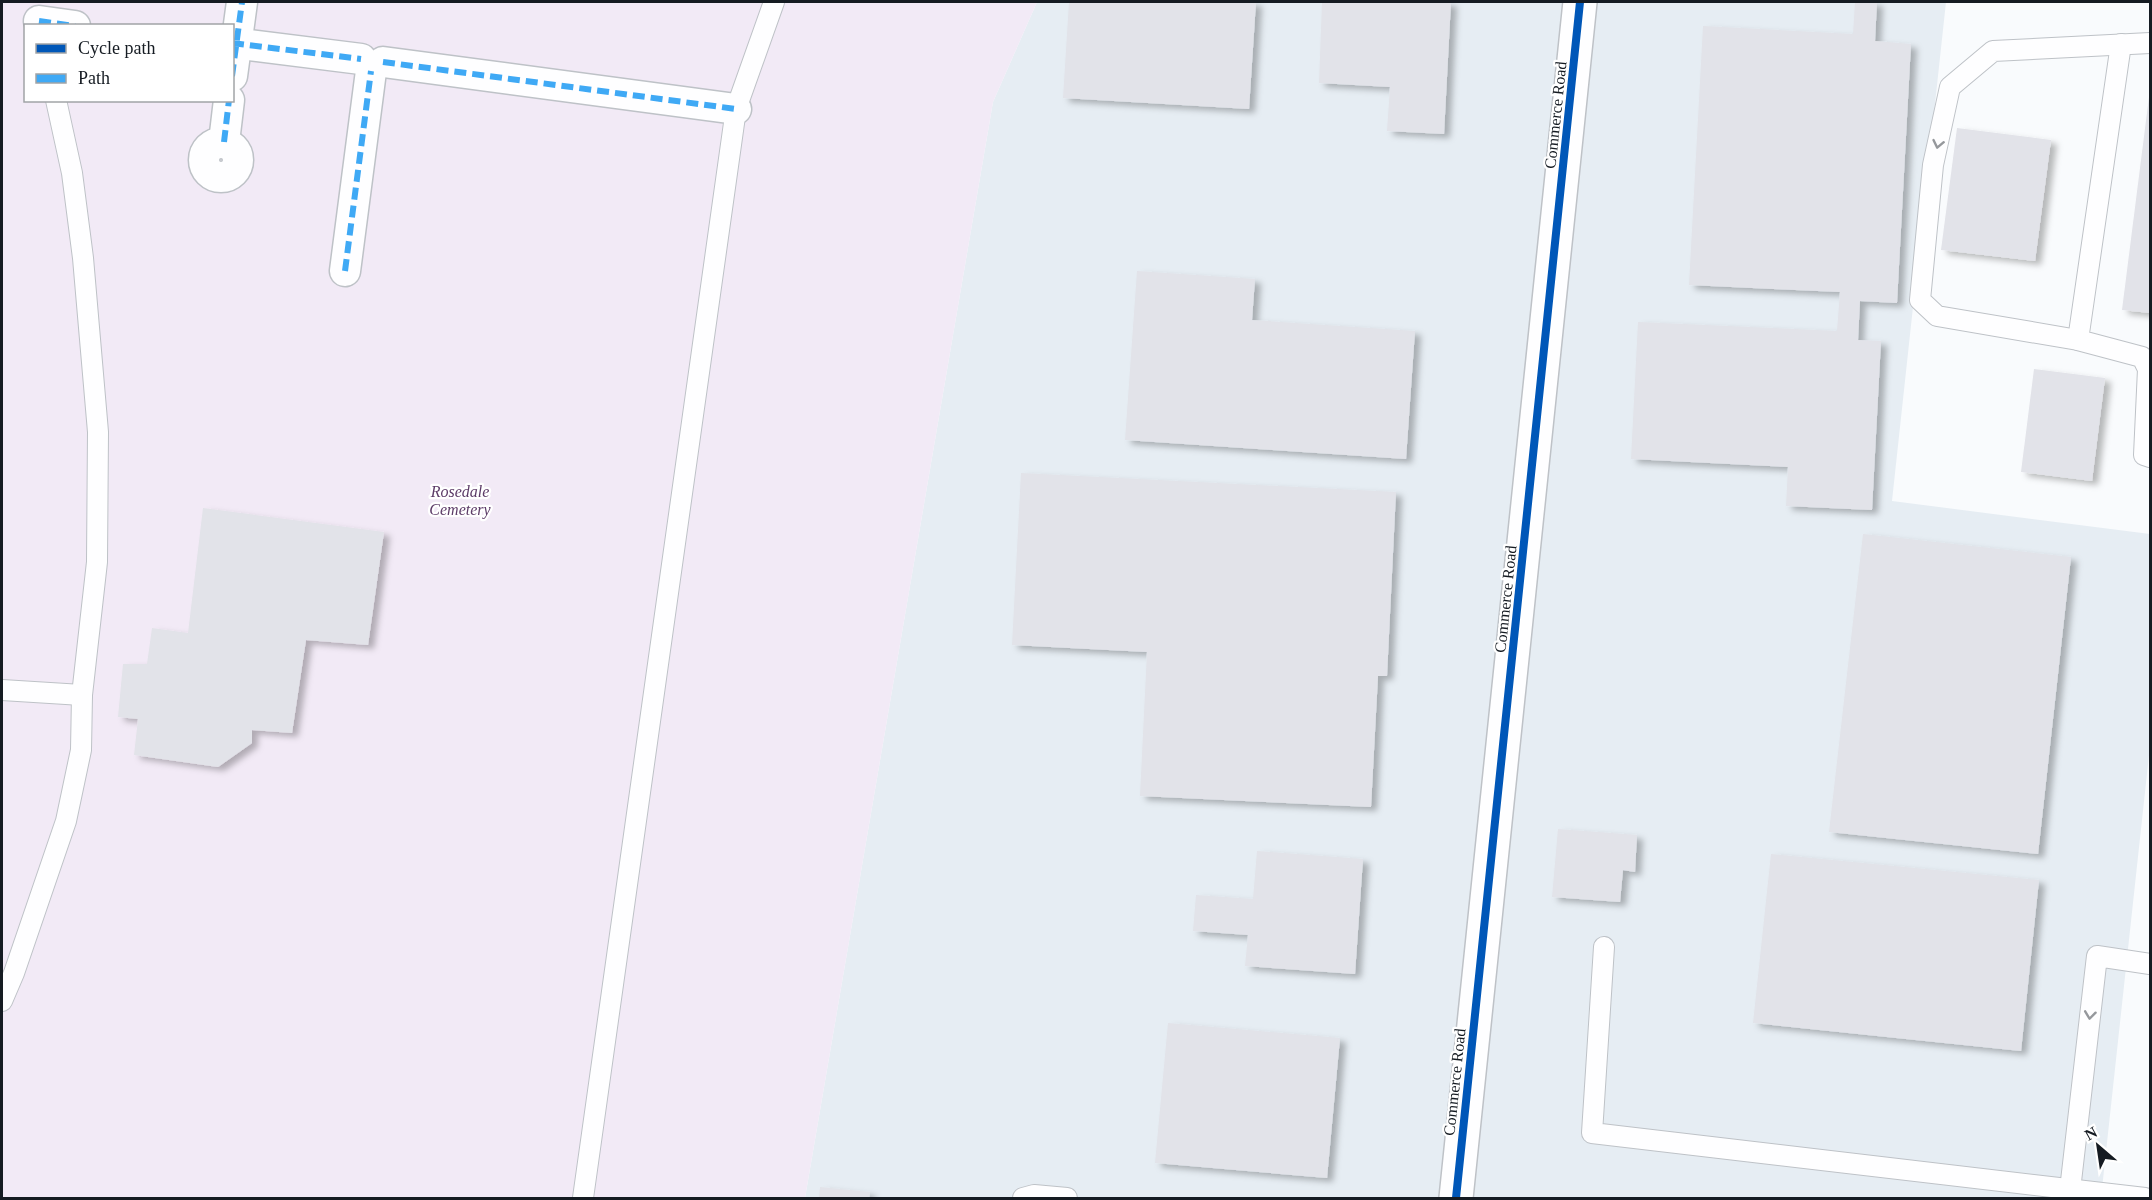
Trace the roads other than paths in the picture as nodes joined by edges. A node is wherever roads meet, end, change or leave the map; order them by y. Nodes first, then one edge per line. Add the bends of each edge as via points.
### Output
1 (242, 2) edge
2 (774, 2) edge
3 (1580, 2) edge
4 (38, 16) edge
5 (68, 24) edge
6 (2151, 43) edge
7 (235, 44) edge
8 (2121, 44) junction
9 (372, 64) junction
10 (56, 102) edge
11 (229, 102) edge
12 (736, 110) junction
13 (224, 142) dead end
14 (345, 271) dead end
15 (2078, 340) junction
16 (2151, 457) edge
17 (2, 690) edge
18 (82, 695) junction
19 (1604, 947) dead end
20 (2151, 964) edge
21 (2, 1001) edge
22 (2070, 1190) junction
23 (583, 1198) edge
24 (1023, 1198) edge
25 (1066, 1198) edge
26 (1456, 1198) edge
27 (2145, 1198) edge

1 - 7 street
2 - 12 lane
3 - 26 street, Commerce Road
4 - 5 street
6 - 8 lane
7 - 9 street
8 - 15 lane
8 -> 15 lane via 1993,51 1950,87 1933,165 1920,300 1937,316
9 - 12 street
9 - 14 street
10 - 18 lane via 72,173 83,258 98,432 97,562
11 - 13 street
12 - 23 lane
15 - 16 lane via 2142,357 2148,369 2144,455
17 - 18 lane
18 - 21 lane via 81,750 66,821
19 - 22 lane via 1592,1133
20 -> 22 lane via 2097,956
22 - 27 lane
24 - 25 lane

